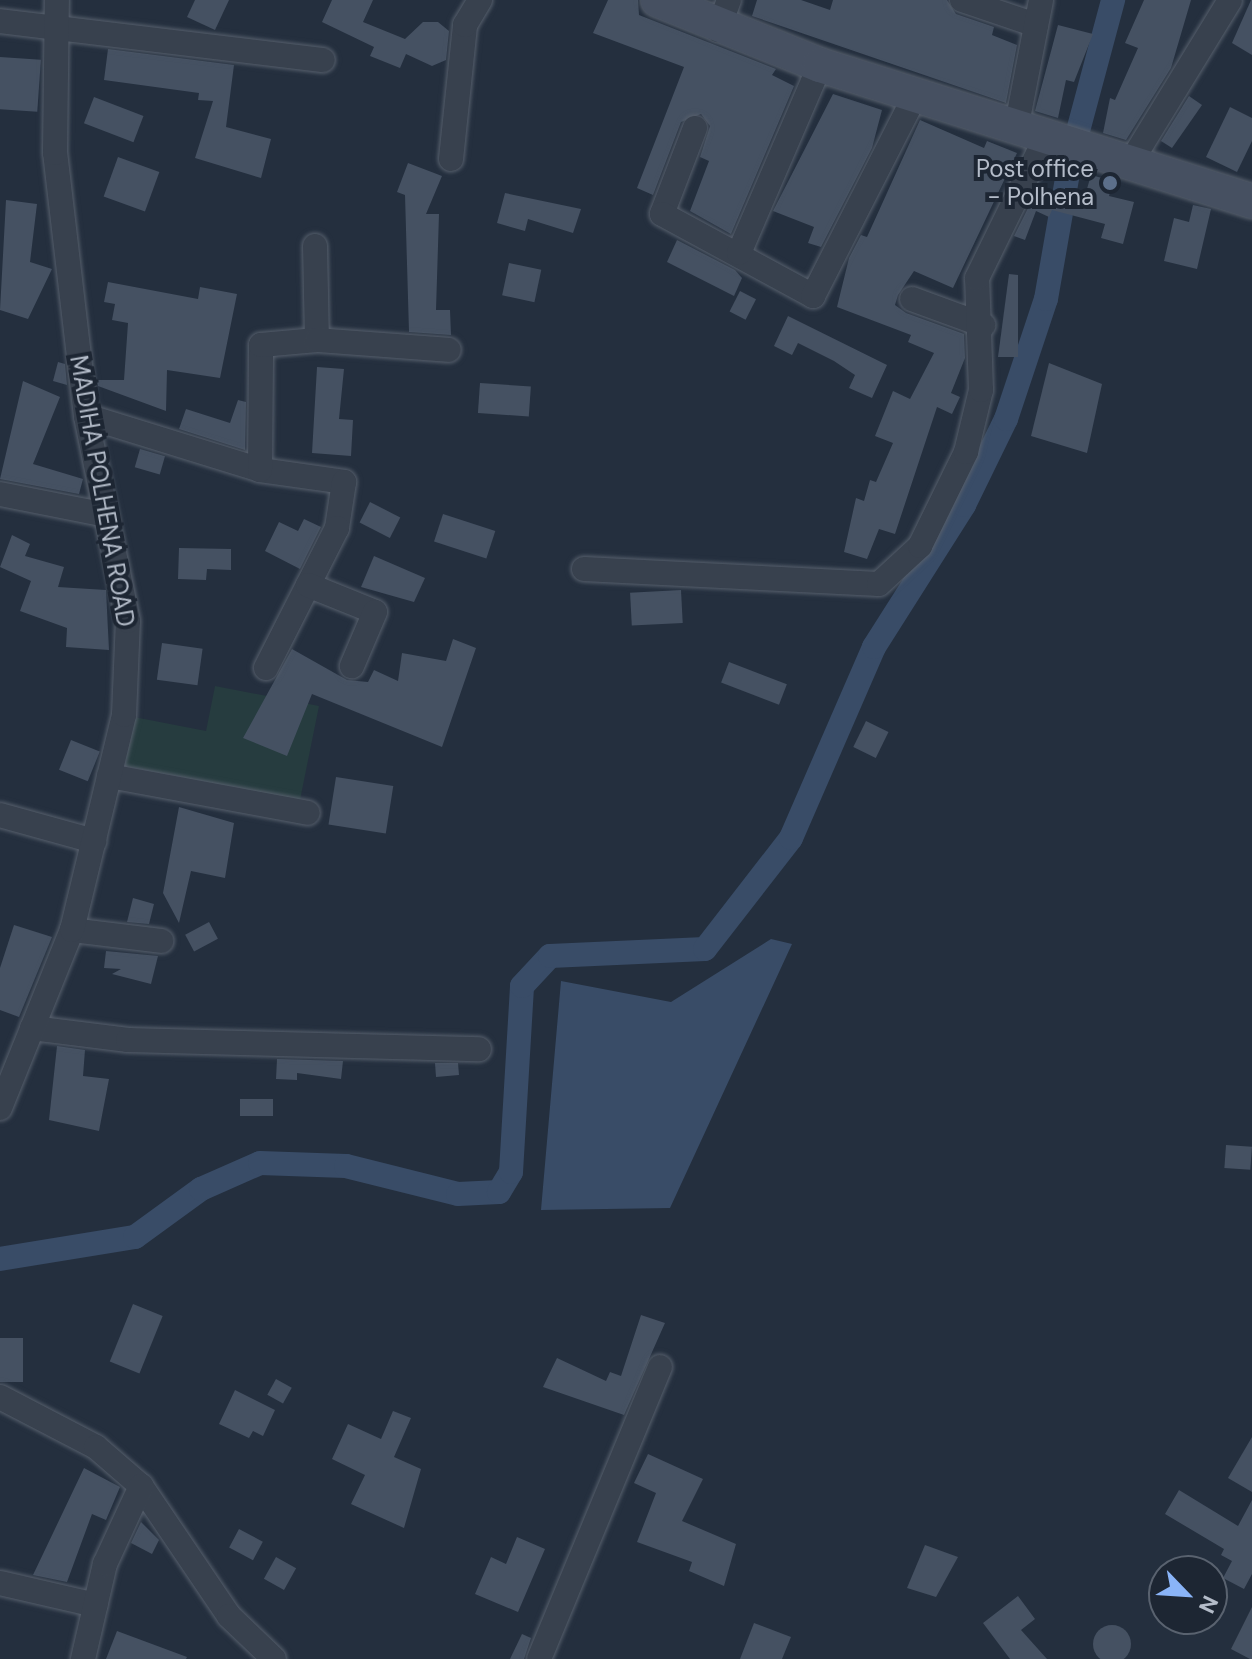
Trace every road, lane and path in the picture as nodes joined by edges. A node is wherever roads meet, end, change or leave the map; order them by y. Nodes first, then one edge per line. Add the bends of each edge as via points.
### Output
1 (480, 0) edge
2 (658, 0) edge
3 (962, 0) edge
4 (1041, 0) edge
5 (1230, 0) edge
6 (56, 11) edge
7 (723, 15) edge
8 (0, 21) edge
9 (1036, 25) junction
10 (323, 60) dead end
11 (820, 65) junction
12 (915, 96) junction
13 (695, 128) dead end
14 (1030, 134) junction
15 (451, 159) dead end
16 (1113, 160) junction
17 (1252, 201) edge
18 (315, 246) dead end
19 (739, 253) junction
20 (912, 299) dead end
21 (983, 325) junction
22 (317, 340) junction
23 (449, 350) dead end
24 (86, 416) junction
25 (260, 470) junction
26 (0, 494) edge
27 (106, 515) junction
28 (584, 569) dead end
29 (308, 585) junction
30 (352, 666) dead end
31 (266, 668) dead end
32 (109, 776) junction
33 (308, 813) dead end
34 (0, 815) edge
35 (94, 841) junction
36 (72, 930) junction
37 (161, 941) dead end
38 (32, 1028) junction
39 (479, 1049) dead end
40 (0, 1108) edge
41 (660, 1367) dead end
42 (0, 1397) edge
43 (141, 1486) junction
44 (0, 1583) edge
45 (95, 1605) junction
46 (83, 1659) edge
47 (274, 1659) edge
48 (539, 1659) edge

1 - 15 street via 465,25
2 - 7 street
3 - 9 street
4 - 9 street
5 - 16 street
6 - 8 street
6 - 10 street
6 - 24 street, MADIHA POLHENA ROAD via 55,153
7 - 11 street
9 - 14 street
11 - 12 street
11 - 19 street
12 - 14 street
12 - 19 street via 813,296
13 - 19 street via 662,214
14 - 16 street
14 - 21 street via 977,278
16 - 17 street
18 - 22 street
20 - 21 street
21 - 28 street via 981,390 966,452 920,546 879,584
22 - 23 street
22 - 25 street via 261,345
24 - 25 street
24 - 27 street, MADIHA POLHENA ROAD
25 - 29 street via 344,482 337,528
26 - 27 street
27 - 32 street, MADIHA POLHENA ROAD via 128,621 124,715
29 - 30 street via 375,612
29 - 31 street
32 - 33 street
32 - 35 street, MADIHA POLHENA ROAD
34 - 35 street
35 - 36 street, MADIHA POLHENA ROAD
36 - 37 street
36 - 38 street, MADIHA POLHENA ROAD
38 - 39 street via 128,1040
38 - 40 street, MADIHA POLHENA ROAD
41 - 48 street
42 - 43 street via 96,1447
43 - 45 street
43 - 47 street via 229,1616
44 - 45 street
45 - 46 street

